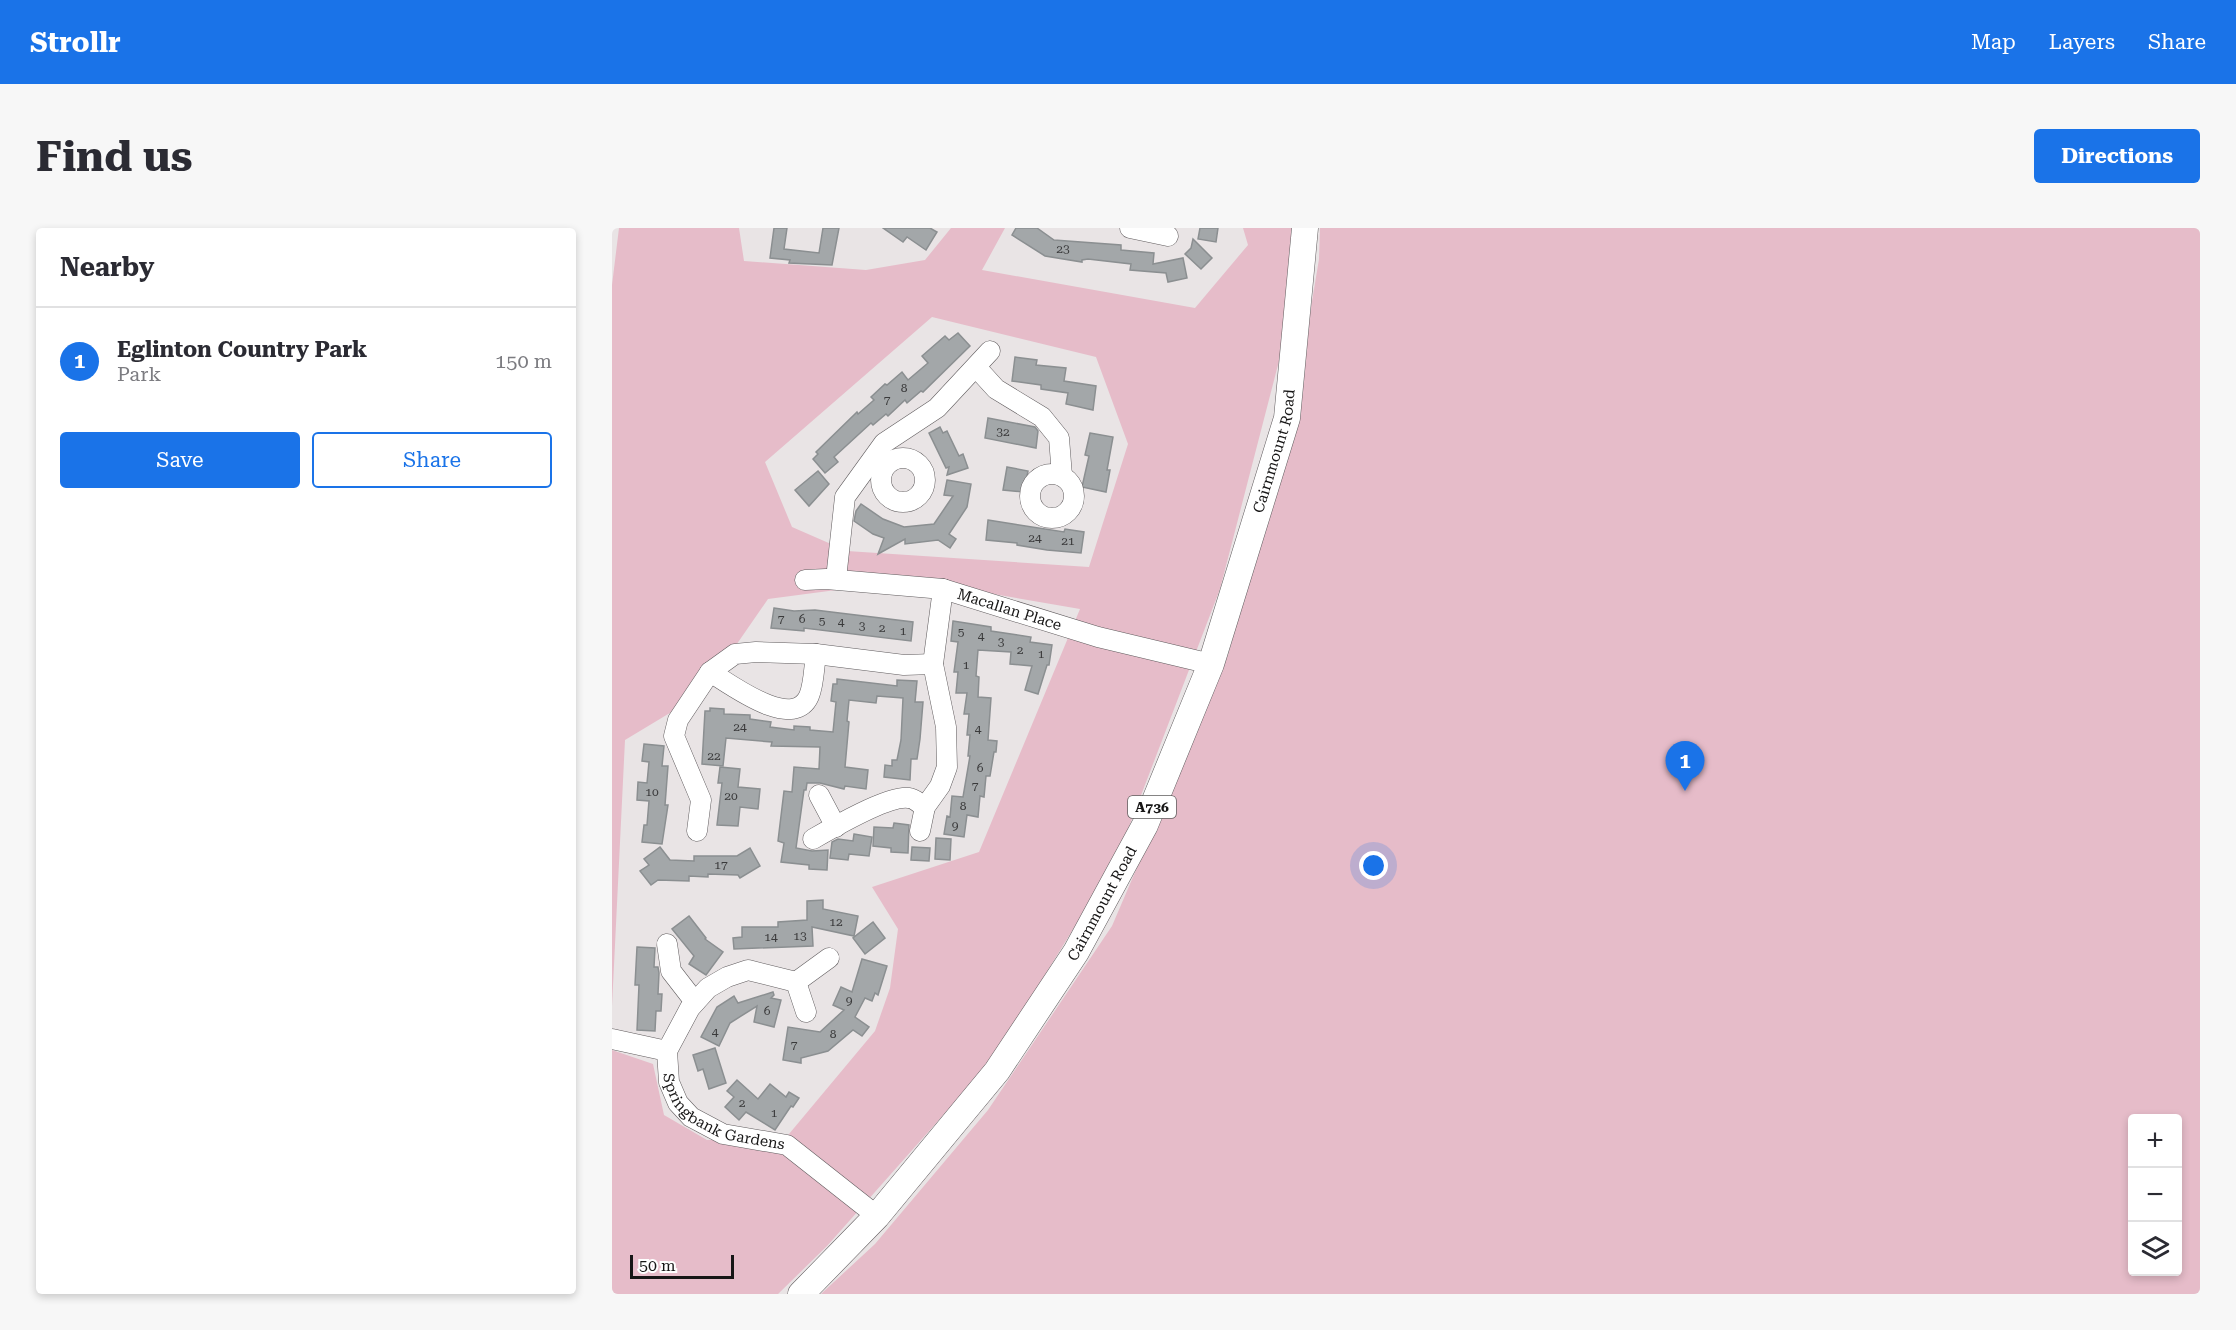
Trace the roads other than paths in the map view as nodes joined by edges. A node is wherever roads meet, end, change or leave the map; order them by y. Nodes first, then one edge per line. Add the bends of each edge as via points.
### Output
1 (1130, 228) edge
2 (1305, 228) edge
3 (1168, 236) dead end
4 (990, 351) dead end
5 (976, 367) junction
6 (1062, 477) dead end
7 (836, 579) junction
8 (805, 580) dead end
9 (943, 588) junction
10 (816, 654) junction
11 (933, 664) junction
12 (1211, 664) junction
13 (710, 672) junction
14 (819, 795) dead end
15 (925, 807) junction
16 (836, 826) junction
17 (698, 831) dead end
18 (920, 831) dead end
19 (813, 839) dead end
20 (667, 944) dead end
21 (829, 958) dead end
22 (796, 982) junction
23 (695, 1002) junction
24 (806, 1012) dead end
25 (612, 1039) edge
26 (667, 1051) junction
27 (877, 1216) junction
28 (801, 1294) edge

1 - 3 street
2 - 12 main road, Cairnmount Road / A736 via 1287,418
4 - 5 street
5 - 6 street via 996,388 1042,417 1059,438
5 - 7 street via 845,497
7 - 8 street, Macallan Place
7 - 9 street, Macallan Place
9 - 11 street
9 - 12 street, Macallan Place via 1098,637
10 - 11 street via 904,665
10 - 13 street via 735,654
10 - 13 street via 809,695 796,708 779,709 765,704
11 - 15 street via 946,727 947,767 940,786
12 - 27 main road, Cairnmount Road / A736 via 1145,825 1076,951 998,1071
13 - 17 street via 678,720 674,736 701,800
14 - 16 street
15 - 16 street via 911,798 900,798
15 - 18 street
16 - 19 street
20 - 23 street via 671,971
21 - 22 street
22 - 23 street, Springbank Gardens via 748,970 717,981
22 - 24 street
23 - 26 street, Springbank Gardens
25 - 26 street
26 - 27 street, Springbank Gardens via 669,1082 678,1102 691,1117 723,1134 787,1145
27 - 28 main road, Cairnmount Road / A736

